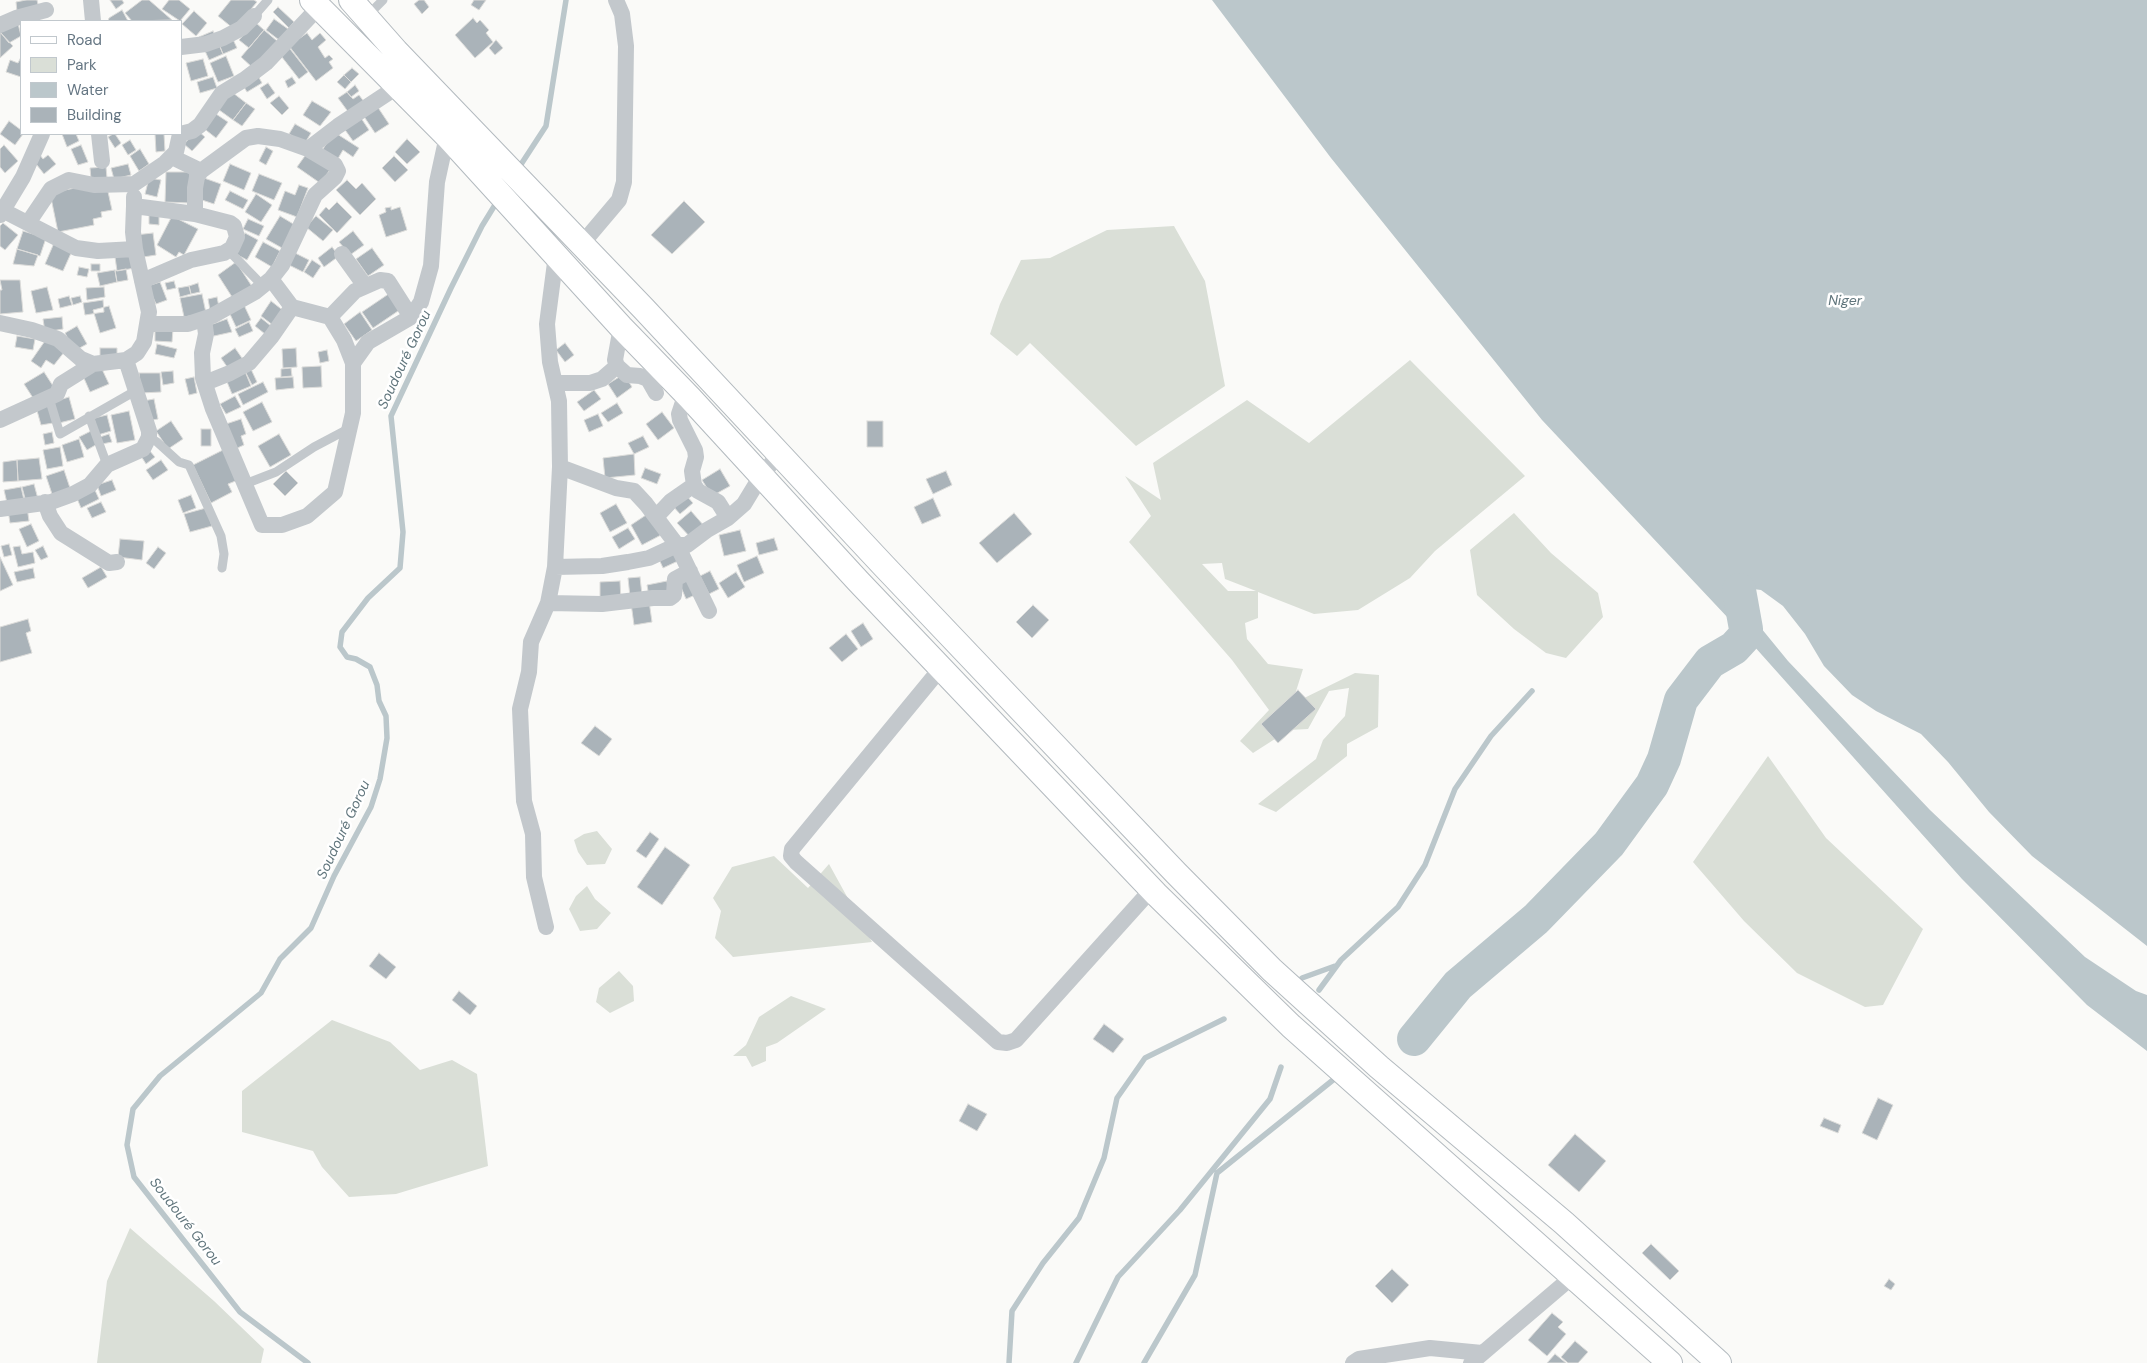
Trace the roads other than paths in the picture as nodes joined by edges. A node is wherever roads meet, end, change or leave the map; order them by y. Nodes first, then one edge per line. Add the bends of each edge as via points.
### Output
1 (91, 0) edge
2 (268, 0) edge
3 (383, 0) edge
4 (616, 0) edge
5 (316, 4) edge
6 (358, 8) edge
7 (46, 10) edge
8 (254, 16) joint
9 (93, 20) edge
10 (0, 25) edge
11 (182, 47) edge
12 (397, 87) junction
13 (454, 129) junction
14 (182, 134) edge
15 (42, 135) edge
16 (99, 135) edge
17 (180, 135) edge
18 (308, 149) junction
19 (172, 157) junction
20 (102, 161) dead end
21 (201, 170) junction
22 (134, 184) junction
23 (134, 206) junction
24 (2, 213) edge
25 (195, 214) junction
26 (28, 224) junction
27 (573, 236) junction
28 (135, 250) junction
29 (229, 251) junction
30 (554, 252) junction
31 (342, 254) dead end
32 (142, 281) junction
33 (267, 282) junction
34 (365, 286) junction
35 (292, 307) junction
36 (330, 317) junction
37 (411, 317) junction
38 (204, 319) junction
39 (0, 323) edge
40 (148, 324) junction
41 (621, 327) junction
42 (126, 360) junction
43 (353, 363) junction
44 (93, 364) junction
45 (617, 366) junction
46 (205, 383) junction
47 (555, 384) junction
48 (137, 390) junction
49 (656, 393) dead end
50 (49, 398) junction
51 (690, 398) junction
52 (89, 416) junction
53 (0, 420) edge
54 (350, 428) junction
55 (149, 437) junction
56 (779, 454) junction
57 (107, 465) junction
58 (560, 467) junction
59 (761, 476) junction
60 (245, 484) junction
61 (694, 485) junction
62 (45, 502) junction
63 (0, 509) edge
64 (656, 517) junction
65 (728, 518) junction
66 (677, 545) junction
67 (117, 562) dead end
68 (556, 567) junction
69 (222, 568) dead end
70 (690, 571) junction
71 (548, 603) junction
72 (709, 611) dead end
73 (941, 668) junction
74 (1063, 753) junction
75 (1041, 773) junction
76 (1176, 873) junction
77 (1153, 892) junction
78 (546, 926) dead end
79 (1564, 1223) junction
80 (1542, 1248) junction
81 (1572, 1276) junction
82 (1476, 1358) edge
83 (1353, 1363) edge
84 (1670, 1363) edge
85 (1719, 1363) edge

1 - 9 street
2 - 8 lane
3 - 6 lane
4 - 27 street via 622,14 626,46 624,182 619,200
5 - 12 main road
5 - 14 street via 266,63 222,93 200,125
6 - 13 main road
7 - 10 street
8 - 11 street via 242,28 223,38
12 - 13 main road
12 - 18 street
13 - 27 main road via 490,149
13 - 30 main road via 472,166
13 - 37 street via 437,182 431,266 421,302
15 - 24 street
16 - 20 street
17 - 19 street
18 - 21 street via 280,139 246,138
18 - 33 street via 335,165 338,171 315,195 282,265
19 - 21 street
19 - 22 street
21 - 25 street via 195,188
22 - 23 street
22 - 26 street via 94,185 69,180 51,189
23 - 25 street
23 - 28 street via 132,232
24 - 26 street
25 - 29 street via 230,222 234,226 236,243
26 - 28 street via 76,248
27 - 56 main road
28 - 32 street
29 - 32 street via 191,260
29 - 33 lane
30 - 41 main road
30 - 47 street via 547,324
31 - 34 street
32 - 40 street via 148,302
33 - 35 street
33 - 38 street via 232,306
34 - 36 street via 355,291
34 - 37 street via 380,280 388,281
35 - 36 street
35 - 46 street via 249,363
36 - 43 street
37 - 43 street via 368,342
38 - 40 street via 188,324
38 - 46 street via 206,334 202,353
39 - 44 street via 58,339 81,359
40 - 42 street via 147,335 137,353
41 - 45 street via 615,360
41 - 51 main road
42 - 44 street
42 - 48 street
43 - 54 street
44 - 50 street via 61,384 56,394
45 - 47 street via 602,380
45 - 49 street via 627,375 648,379
46 - 60 street
47 - 58 street via 559,401
48 - 52 lane
48 - 55 street
50 - 52 lane via 60,434
50 - 53 street
51 - 59 main road
51 - 61 street via 683,402 679,414 695,450
52 - 57 lane
54 - 60 lane via 276,472
54 - 60 street via 336,492 307,516 282,525 262,525
55 - 57 street via 143,449
55 - 69 lane via 179,462 189,466 221,536
56 - 59 street
56 - 74 main road
57 - 62 street via 90,485
58 - 64 street via 616,488 634,490
58 - 68 street
59 - 65 street via 744,504
59 - 73 main road
61 - 64 street via 671,501
61 - 65 street via 698,492 718,502
62 - 63 street
62 - 67 street via 61,533 109,563
64 - 66 street
65 - 66 street via 687,545
66 - 68 street via 649,558 628,562
66 - 70 street
68 - 71 street
70 - 71 street via 675,579 674,595 670,598 602,604
70 - 72 street
71 - 78 street via 531,642 529,672 520,709 524,801 533,834 534,877
73 - 75 main road
73 - 77 street via 792,849 791,856 796,862 998,1042 1007,1043 1016,1040
74 - 75 main road
74 - 76 main road
75 - 77 main road
76 - 77 main road
76 - 79 main road via 1272,970 1371,1060
77 - 80 main road via 1291,1026
79 - 80 main road
79 - 85 main road
80 - 81 main road
81 - 82 street
81 - 84 main road
82 - 83 street via 1430,1348 1359,1359

